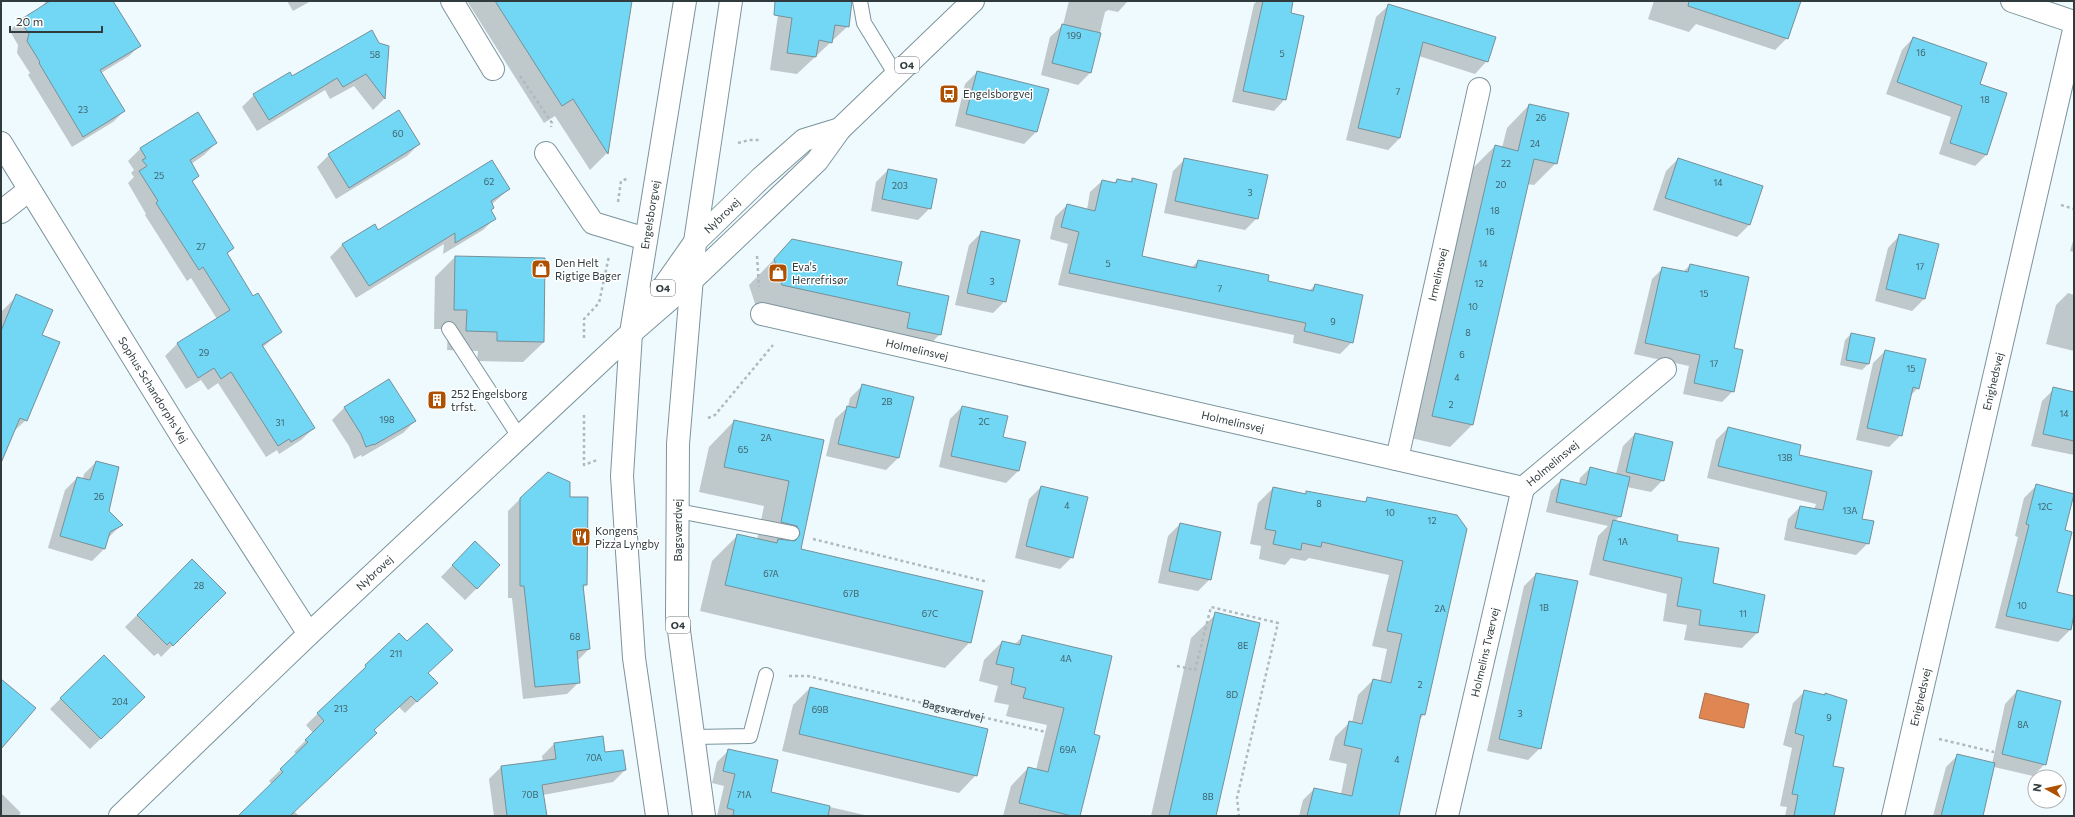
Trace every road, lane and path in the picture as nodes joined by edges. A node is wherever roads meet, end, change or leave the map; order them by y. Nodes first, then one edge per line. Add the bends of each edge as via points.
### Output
1 (452, 1) edge
2 (685, 1) edge
3 (731, 1) edge
4 (860, 1) edge
5 (973, 1) edge
6 (2012, 1) edge
7 (2074, 22) edge
8 (2074, 30) edge
9 (493, 69) joint
10 (896, 75) junction
11 (1479, 90) dead end
12 (840, 129) junction
13 (1, 143) edge
14 (546, 153) joint
15 (621, 181) dead end
16 (29, 190) junction
17 (1, 212) edge
18 (614, 229) junction
19 (646, 239) junction
20 (695, 242) junction
21 (691, 281) junction
22 (762, 314) dead end
23 (449, 329) dead end
24 (631, 333) junction
25 (1665, 369) dead end
26 (584, 378) junction
27 (520, 438) junction
28 (1397, 460) junction
29 (584, 465) dead end
30 (1523, 488) junction
31 (678, 511) junction
32 (792, 533) joint
33 (988, 582) dead end
34 (309, 634) junction
35 (1177, 666) dead end
36 (766, 676) joint
37 (1046, 732) dead end
38 (1912, 732) junction
39 (694, 737) junction
40 (1994, 752) dead end
41 (120, 816) edge
42 (657, 816) edge
43 (704, 816) edge
44 (1239, 816) edge
45 (1447, 816) edge
46 (1893, 816) edge

1 - 9 street
2 - 19 street, Engelsborgvej
3 - 20 street
4 - 10 lane via 864,23
5 - 10 street, Nybrovej / O4
6 - 7 street
8 - 38 street, Enighedsvej
9 - 14 path via 520,76 552,123
10 - 12 street, Nybrovej / O4
11 - 28 street, Irmelinsvej
12 - 20 street, Nybrovej / O4 via 804,140
12 - 21 street, Nybrovej / O4 via 817,161
13 - 16 street, Sophus Schandorphs Vej
14 - 18 street via 593,222
15 - 18 path
16 - 17 street
16 - 34 street, Sophus Schandorphs Vej via 184,440
18 - 19 street
18 - 26 path via 599,303 584,319
19 - 24 street, Engelsborgvej
20 - 21 street, Bagsværdvej / O4
20 - 24 street, Nybrovej / O4
21 - 24 street, Nybrovej / O4
21 - 31 street, Bagsværdvej / O4 via 678,444
22 - 28 street, Holmelinsvej
23 - 27 lane
24 - 26 street, Nybrovej
24 - 42 street via 622,476 634,658
25 - 30 street, Holmelinsvej
26 - 27 street, Nybrovej
26 - 29 path
27 - 34 street, Nybrovej
28 - 30 street, Holmelinsvej
30 - 45 street, Holmelins Tværvej
31 - 32 lane
31 - 39 street, Bagsværdvej / O4 via 677,616
32 - 33 path
34 - 41 street, Nybrovej
35 - 44 path via 1196,670 1210,607 1278,622 1237,798
36 - 37 path, Bagsværdvej via 808,676
36 - 39 lane via 750,736
38 - 40 path, Enighedsvej
38 - 46 street, Enighedsvej
39 - 43 street, Bagsværdvej / O4

